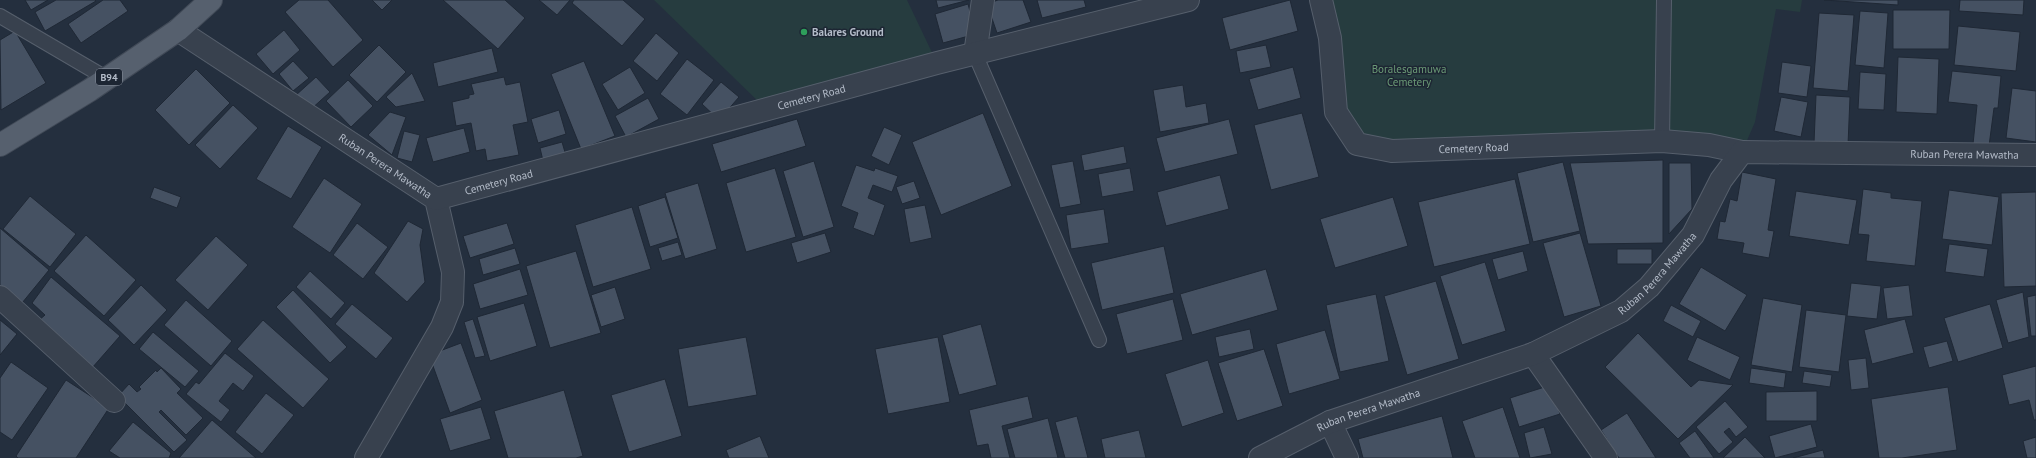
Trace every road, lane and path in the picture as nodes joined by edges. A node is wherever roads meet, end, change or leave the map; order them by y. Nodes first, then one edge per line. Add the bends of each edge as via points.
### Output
1 (211, 0) edge
2 (983, 0) edge
3 (1188, 0) edge
4 (1321, 0) edge
5 (1664, 0) edge
6 (0, 16) edge
7 (178, 30) junction
8 (975, 54) junction
9 (106, 78) junction
10 (1662, 141) junction
11 (0, 145) edge
12 (1742, 152) junction
13 (2036, 155) edge
14 (436, 199) junction
15 (0, 297) edge
16 (1099, 340) dead end
17 (1533, 354) junction
18 (114, 401) dead end
19 (1330, 422) junction
20 (366, 458) edge
21 (1260, 458) edge
22 (1347, 458) edge
23 (1606, 458) edge

1 - 7 main road, B94
2 - 8 street
3 - 8 street, Cemetery Road
4 - 10 street, Cemetery Road via 1330,38 1336,112 1357,144 1392,151
5 - 10 lane
6 - 9 lane
7 - 9 main road, B94
7 - 14 street, Ruban Perera Mawatha
8 - 14 street, Cemetery Road
8 - 16 lane
9 - 11 main road, B94
10 - 12 street, Cemetery Road via 1709,145
12 - 13 street, Ruban Perera Mawatha
12 - 17 street, Ruban Perera Mawatha via 1721,180 1693,235 1649,287 1621,312
14 - 20 street, Ruban Perera Mawatha via 453,272 452,302 442,327
15 - 18 street
17 - 19 street, Ruban Perera Mawatha
17 - 23 street
19 - 21 street, Ruban Perera Mawatha
19 - 22 street

